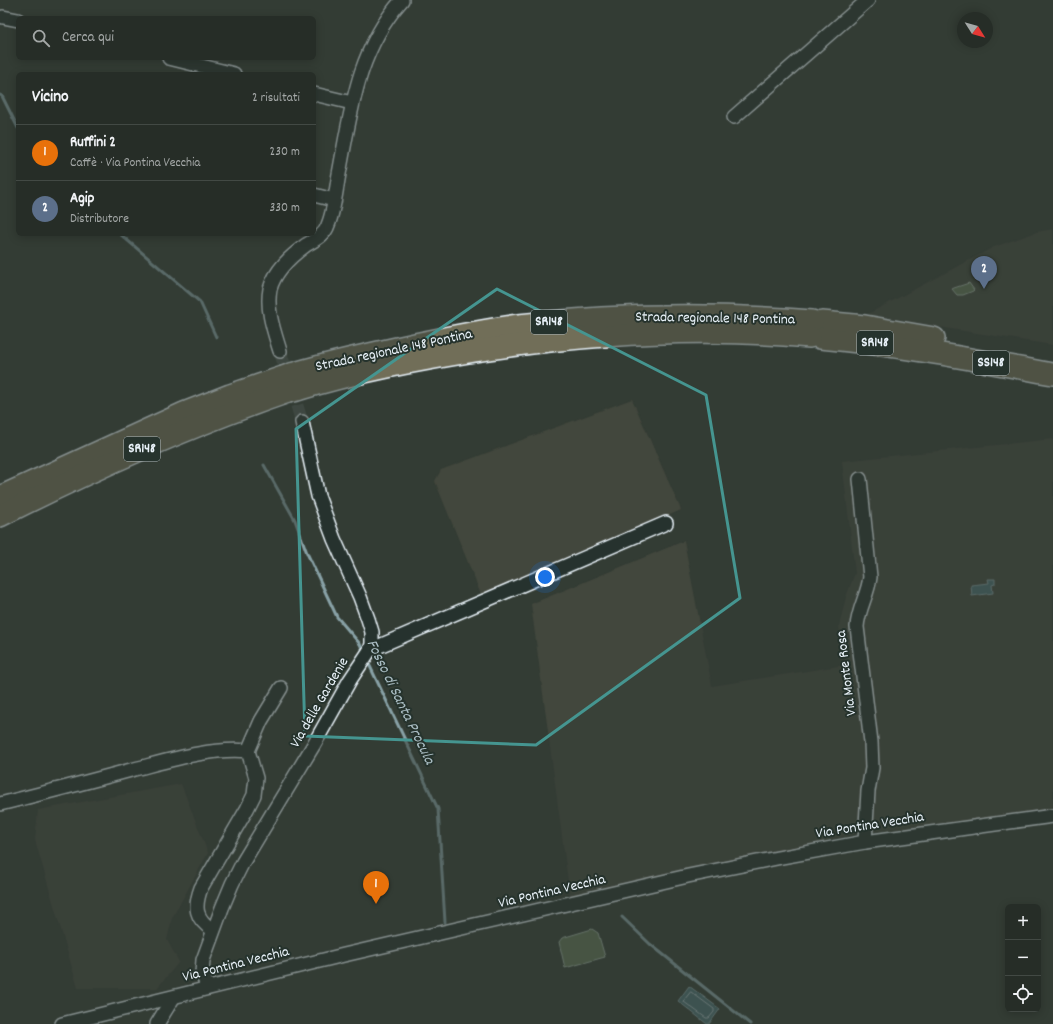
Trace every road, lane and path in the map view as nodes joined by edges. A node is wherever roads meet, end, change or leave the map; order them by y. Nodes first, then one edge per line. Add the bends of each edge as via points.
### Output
1 (402, 0) edge
2 (868, 0) edge
3 (3, 17) dead end
4 (16, 20) edge
5 (177, 60) edge
6 (226, 72) edge
7 (316, 94) edge
8 (352, 103) junction
9 (734, 117) dead end
10 (316, 196) edge
11 (334, 200) junction
12 (930, 344) junction
13 (280, 351) tunnel mouth
14 (1053, 359) edge
15 (1053, 374) edge
16 (290, 383) junction
17 (302, 422) tunnel mouth
18 (860, 479) dead end
19 (0, 498) edge
20 (0, 516) edge
21 (666, 523) dead end
22 (370, 650) junction
23 (281, 688) dead end
24 (248, 751) junction
25 (0, 804) edge
26 (1053, 816) edge
27 (864, 842) junction
28 (213, 930) junction
29 (208, 988) junction
30 (172, 998) junction
31 (62, 1024) edge
32 (157, 1024) edge

1 - 8 street via 386,20 371,46
2 - 9 street
3 - 4 street
5 - 6 street
7 - 8 street
8 - 11 street
10 - 11 street
11 - 13 street via 325,231 286,262 272,284 269,297 270,311
12 - 14 highway, SS148
12 - 15 highway, SS148
12 - 16 highway, Strada regionale 148 Pontina / SR148 via 865,326 751,333 628,335 502,347 349,376
16 - 19 highway, SR148 via 230,395 184,413
16 - 20 highway, Strada regionale 148 Pontina / SR148 via 217,418 108,464
17 - 22 street, Via delle Gardenie via 318,496 372,632
18 - 27 street, Via Monte Rosa via 870,577 859,611 857,627 872,752
21 - 22 street
22 - 28 street, Via delle Gardenie via 243,862
23 - 24 street via 261,721
24 - 25 street via 224,750 205,753
24 - 28 street via 256,778 254,795 197,899 196,909 200,917 207,927
26 - 27 street, Via Pontina Vecchia
27 - 29 street, Via Pontina Vecchia via 688,876
28 - 29 street, Via delle Gardenie via 202,967
29 - 30 street, Via Pontina Vecchia
30 - 31 street, Via Pontina Vecchia
30 - 32 street

